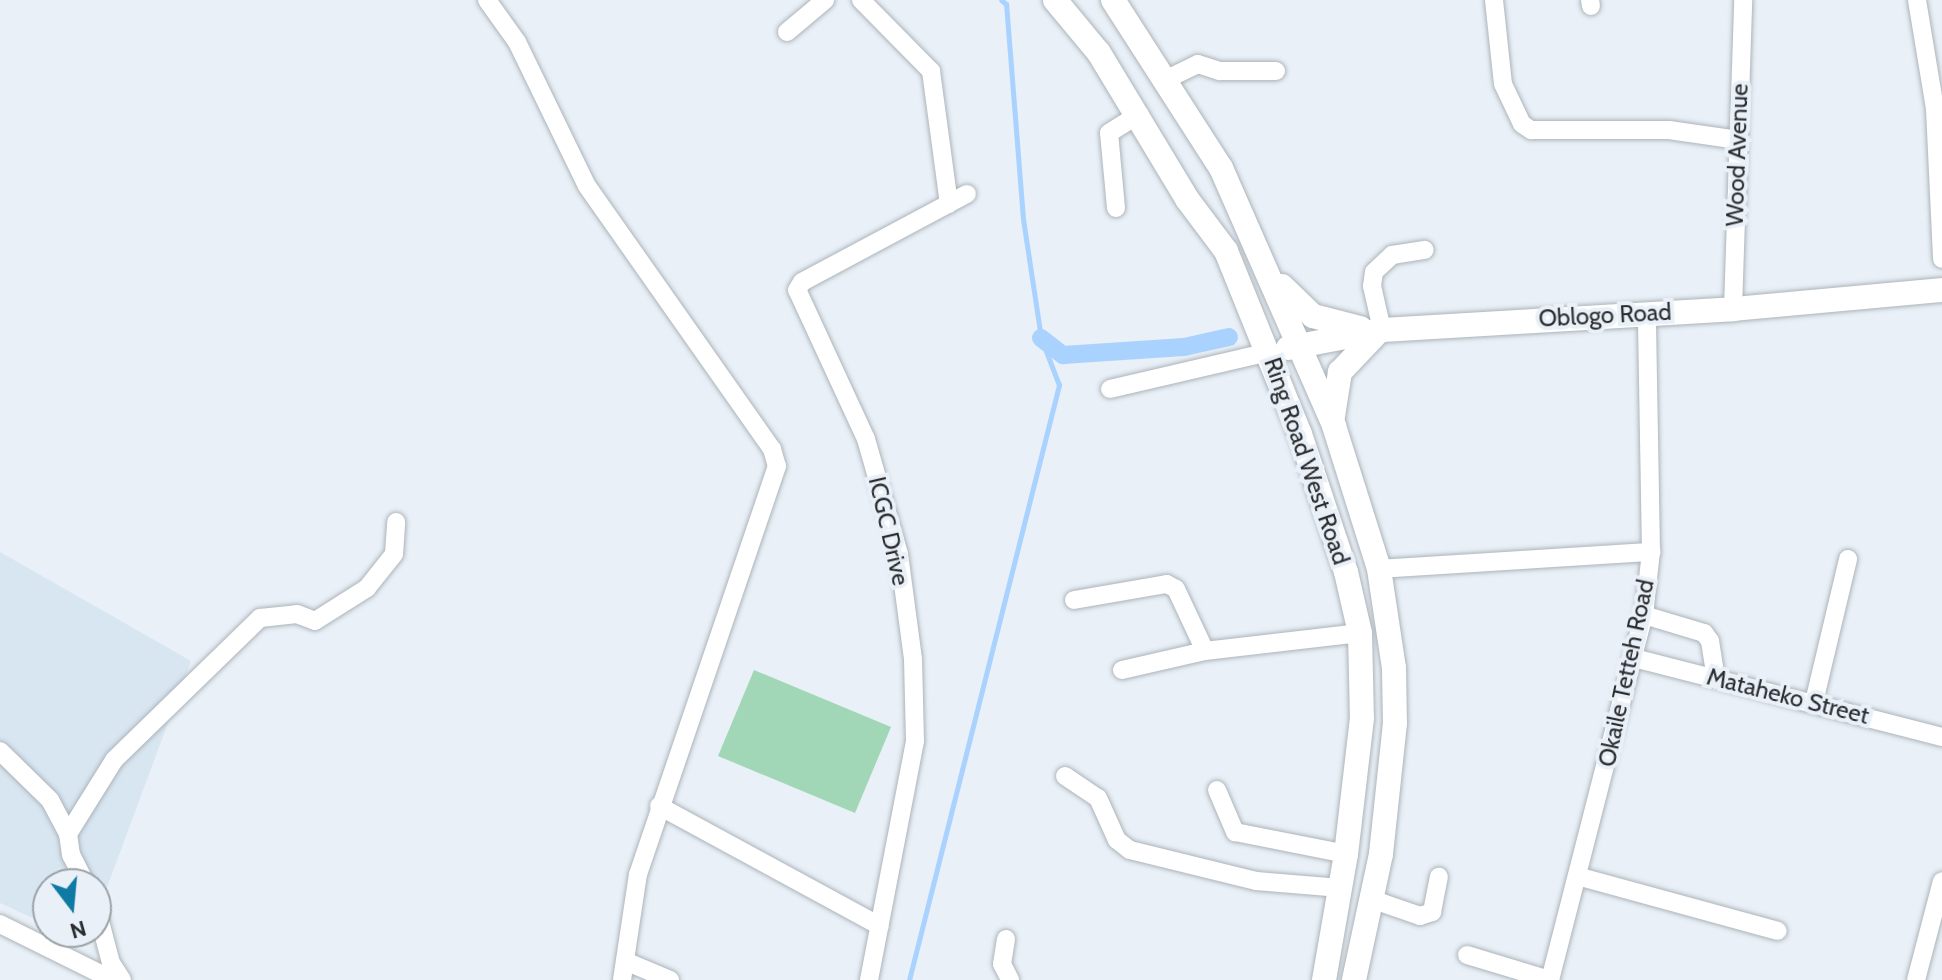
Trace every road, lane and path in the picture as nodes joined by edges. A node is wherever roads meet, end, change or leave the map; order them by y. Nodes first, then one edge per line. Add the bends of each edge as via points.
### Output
1 (487, 0) edge
2 (825, 0) edge
3 (861, 0) edge
4 (1055, 0) edge
5 (1113, 0) edge
6 (1494, 0) edge
7 (1743, 0) edge
8 (1917, 0) edge
9 (787, 32) dead end
10 (1276, 71) dead end
11 (1167, 79) junction
12 (1139, 114) junction
13 (1738, 140) junction
14 (967, 194) dead end
15 (1187, 199) junction
16 (949, 204) junction
17 (1116, 208) dead end
18 (1425, 250) dead end
19 (1942, 259) edge
20 (1271, 275) junction
21 (1942, 290) edge
22 (1733, 309) junction
23 (1647, 312) junction
24 (1382, 330) junction
25 (1301, 345) junction
26 (1269, 352) junction
27 (1110, 389) dead end
28 (1334, 426) junction
29 (396, 522) dead end
30 (1651, 552) junction
31 (1848, 559) dead end
32 (1379, 569) junction
33 (1074, 600) dead end
34 (1644, 615) junction
35 (1360, 633) junction
36 (1205, 651) junction
37 (1634, 658) junction
38 (1122, 670) dead end
39 (1716, 678) junction
40 (1814, 702) junction
41 (1942, 737) edge
42 (0, 751) edge
43 (1065, 776) dead end
44 (1217, 790) dead end
45 (659, 806) junction
46 (68, 834) junction
47 (1346, 854) junction
48 (78, 868) edge
49 (1577, 876) junction
50 (1439, 877) dead end
51 (1942, 881) edge
52 (1341, 888) junction
53 (1371, 899) junction
54 (0, 924) edge
55 (880, 926) junction
56 (1778, 931) dead end
57 (1006, 939) dead end
58 (107, 948) edge
59 (1467, 955) dead end
60 (625, 961) junction
61 (113, 980) edge
62 (122, 980) edge
63 (622, 980) edge
64 (670, 980) edge
65 (869, 980) edge
66 (1010, 980) edge
67 (1324, 980) edge
68 (1354, 980) edge
69 (1550, 980) edge
70 (1916, 980) edge

1 - 45 street via 517,42 587,186 772,449 777,466
2 - 9 street
3 - 16 street via 931,71
4 - 12 main road, Ring Road West Road
5 - 11 main road, Ring Road West Road
6 - 13 street via 1503,84 1522,124 1531,130 1669,130
7 - 13 street, Wood Avenue
8 - 19 street via 1935,109
10 - 11 street via 1220,71 1198,64
11 - 20 main road, Ring Road West Road via 1221,168
12 - 15 main road, Ring Road West Road
12 - 17 street via 1109,133
13 - 22 street, Wood Avenue
14 - 16 street, ICGC Drive
15 - 25 main road via 1221,217 1275,323
15 - 26 main road, Ring Road West Road via 1226,251
16 - 55 street, ICGC Drive via 802,282 797,290 866,439 899,554 913,659 915,741
18 - 24 street via 1392,255 1374,272
20 - 24 main road via 1313,316 1336,325
20 - 25 main road, Ring Road West Road
21 - 22 main road, Oblogo Road
22 - 23 main road, Oblogo Road
23 - 24 main road, Oblogo Road
23 - 30 street, Okaile Tetteh Road
24 - 25 main road, Oblogo Road
24 - 28 main road via 1360,346 1340,372 1332,402
25 - 26 main road, Oblogo Road
25 - 28 main road, Ring Road West Road
26 - 27 street
26 - 35 main road, Ring Road West Road via 1333,531
28 - 32 main road, Ring Road West Road
29 - 46 street via 394,554 367,588 315,621 297,614 260,618 114,760
30 - 32 street
30 - 34 street, Okaile Tetteh Road
31 - 40 street
32 - 53 main road, Ring Road West Road via 1394,668 1395,723
33 - 36 street via 1167,584 1176,589
34 - 37 street, Okaile Tetteh Road
34 - 39 street via 1704,633
35 - 36 street
35 - 47 main road, Ring Road West Road via 1360,743
36 - 38 street
37 - 39 street, Mataheko Street
37 - 49 street, Okaile Tetteh Road
39 - 40 street, Mataheko Street
40 - 41 street, Mataheko Street
42 - 46 street via 50,800
43 - 52 street via 1098,798 1117,840 1130,850 1256,881
44 - 47 street via 1235,832
45 - 55 street
45 - 60 street via 638,874
46 - 48 street
47 - 52 main road, Ring Road West Road
49 - 56 street
49 - 69 street, Okaile Tetteh Road
50 - 53 street via 1432,912 1420,916
51 - 70 street
52 - 67 main road, Ring Road West Road
53 - 68 main road, Ring Road West Road
54 - 61 street
55 - 65 street, ICGC Drive
57 - 66 street via 1002,964
58 - 62 street
59 - 69 street
60 - 63 street
60 - 64 street

